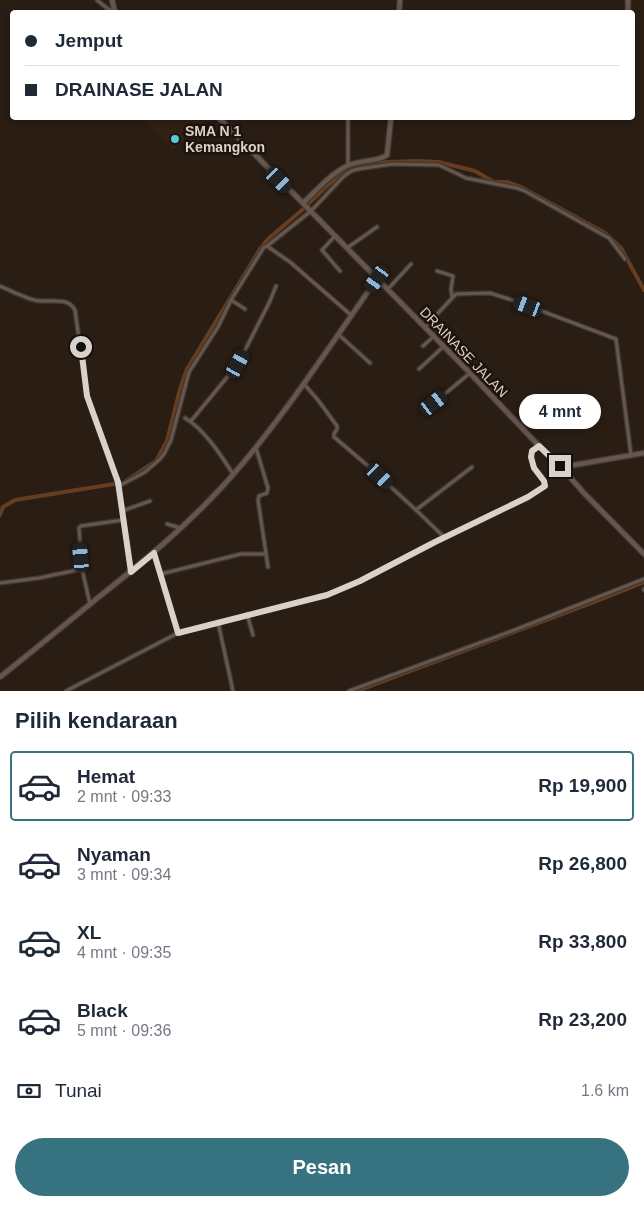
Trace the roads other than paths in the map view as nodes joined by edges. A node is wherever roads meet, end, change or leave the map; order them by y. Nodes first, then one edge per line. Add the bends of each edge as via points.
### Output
1 (97, 0) edge
2 (110, 10) edge
3 (221, 120) edge
4 (348, 120) edge
5 (391, 120) edge
6 (348, 165) junction
7 (303, 203) junction
8 (311, 210) junction
9 (377, 227) dead end
10 (335, 236) junction
11 (267, 246) junction
12 (347, 248) junction
13 (626, 259) dead end
14 (412, 264) dead end
15 (340, 271) dead end
16 (437, 272) dead end
17 (377, 279) junction
18 (0, 286) edge
19 (276, 286) dead end
20 (388, 289) junction
21 (452, 297) junction
22 (231, 300) junction
23 (245, 309) dead end
24 (351, 315) junction
25 (424, 327) junction
26 (338, 334) junction
27 (433, 337) junction
28 (423, 346) dead end
29 (443, 347) junction
30 (370, 363) dead end
31 (419, 369) dead end
32 (470, 373) junction
33 (303, 384) junction
34 (434, 403) dead end
35 (185, 418) dead end
36 (191, 421) junction
37 (539, 446) junction
38 (256, 447) junction
39 (644, 453) edge
40 (631, 455) junction
41 (560, 466) junction
42 (472, 467) dead end
43 (233, 474) junction
44 (119, 484) junction
45 (150, 501) dead end
46 (416, 510) junction
47 (122, 511) junction
48 (123, 520) junction
49 (167, 524) dead end
50 (181, 528) junction
51 (444, 537) junction
52 (154, 553) junction
53 (266, 554) junction
54 (644, 554) edge
55 (268, 567) dead end
56 (82, 569) junction
57 (131, 572) junction
58 (161, 574) junction
59 (644, 579) edge
60 (0, 583) edge
61 (90, 604) junction
62 (247, 614) junction
63 (218, 622) junction
64 (178, 633) junction
65 (253, 635) dead end
66 (0, 677) edge
67 (66, 691) edge
68 (233, 691) edge
69 (349, 691) edge

1 - 2 street
3 - 7 main road, DRAINASE JALAN
4 - 6 street
5 - 6 main road via 387,155
6 - 7 main road
7 - 8 main road, DRAINASE JALAN
8 - 10 main road, DRAINASE JALAN
8 - 11 street
8 - 13 street via 351,171 392,164 439,164 466,178 525,191 609,238
9 - 12 street
10 - 12 main road, DRAINASE JALAN
10 - 15 street via 322,250
11 - 22 street
11 - 24 street
12 - 17 main road, DRAINASE JALAN
14 - 20 street
16 - 21 street via 454,276
17 - 20 main road, DRAINASE JALAN
17 - 24 main road
18 - 44 street via 32,300 63,301 73,307 87,396
19 - 36 street via 238,364
20 - 25 main road, DRAINASE JALAN
21 - 25 street
21 - 40 street via 460,293 490,294 616,339
22 - 23 street
22 - 44 street via 189,372 171,440 164,454 146,472
24 - 26 main road
25 - 27 main road, DRAINASE JALAN
26 - 30 street
26 - 33 main road
27 - 28 street
27 - 29 main road, DRAINASE JALAN
29 - 31 street
29 - 32 main road, DRAINASE JALAN
32 - 34 street
32 - 37 main road, DRAINASE JALAN
33 - 38 main road
33 - 46 street via 337,426 334,438
35 - 36 street
36 - 43 street via 217,449
37 - 41 main road, DRAINASE JALAN
37 - 51 street via 532,451 531,457 535,470 545,483 544,487
38 - 43 main road
38 - 53 street via 268,486 267,493 259,496 258,500
39 - 40 main road
40 - 41 main road
41 - 54 main road, DRAINASE JALAN
42 - 46 street
43 - 50 main road
44 - 47 street
45 - 47 street
46 - 51 street
47 - 48 street
48 - 56 street via 79,528
48 - 57 street
49 - 50 street
50 - 52 main road
51 - 62 street via 327,595
52 - 57 main road
52 - 58 street
53 - 55 street
53 - 58 street via 240,554
56 - 60 street
56 - 61 street
57 - 61 main road
58 - 64 street
59 - 69 street
61 - 66 main road
62 - 63 street
62 - 65 street
63 - 64 street
63 - 68 street
64 - 67 street

